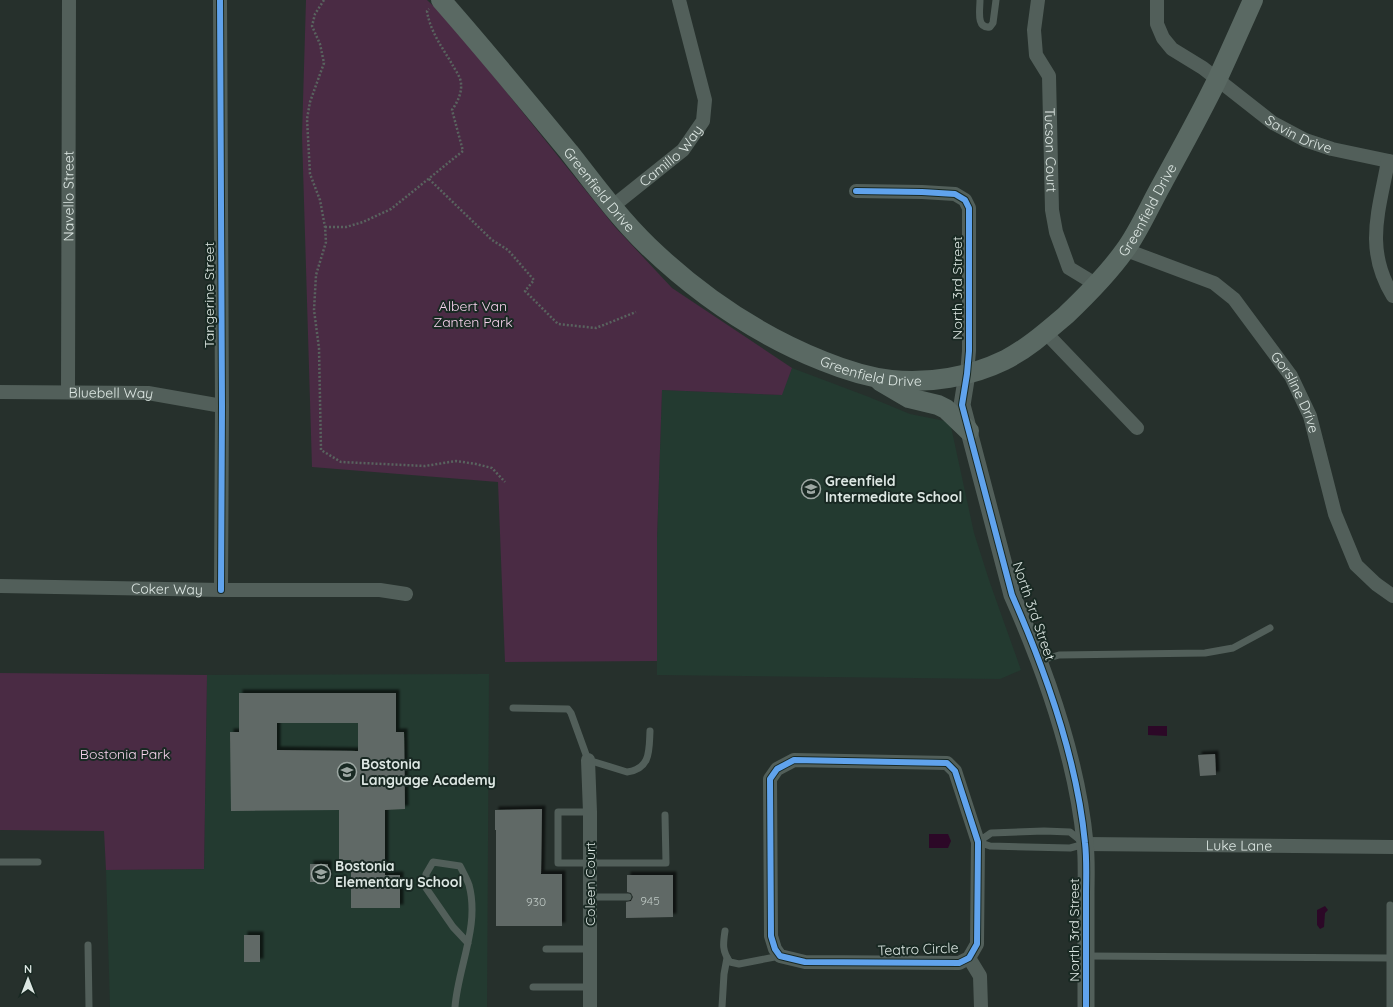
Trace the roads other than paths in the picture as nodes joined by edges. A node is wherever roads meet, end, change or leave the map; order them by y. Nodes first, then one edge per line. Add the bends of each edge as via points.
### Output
1 (69, 0) edge
2 (220, 0) edge
3 (679, 0) edge
4 (980, 0) edge
5 (996, 0) edge
6 (1038, 0) edge
7 (1157, 0) edge
8 (1253, 0) edge
9 (436, 3) edge
10 (1217, 80) junction
11 (1391, 161) edge
12 (856, 191) dead end
13 (613, 206) junction
14 (1126, 250) junction
15 (1097, 285) junction
16 (1393, 296) edge
17 (1046, 333) junction
18 (967, 374) junction
19 (871, 376) junction
20 (0, 392) edge
21 (68, 392) junction
22 (222, 406) junction
23 (1137, 428) dead end
24 (969, 431) junction
25 (0, 586) edge
26 (221, 590) junction
27 (406, 594) dead end
28 (1393, 596) edge
29 (1270, 628) dead end
30 (1038, 661) junction
31 (514, 708) dead end
32 (650, 731) dead end
33 (588, 760) junction
34 (590, 812) junction
35 (665, 815) dead end
36 (978, 842) junction
37 (1085, 844) junction
38 (1393, 847) edge
39 (0, 862) edge
40 (38, 862) dead end
41 (590, 863) junction
42 (590, 897) junction
43 (628, 897) dead end
44 (1390, 905) dead end
45 (725, 931) dead end
46 (468, 943) junction
47 (88, 945) dead end
48 (546, 949) dead end
49 (590, 949) junction
50 (780, 956) junction
51 (1087, 956) junction
52 (727, 958) junction
53 (969, 958) junction
54 (1390, 958) junction
55 (533, 987) dead end
56 (590, 987) junction
57 (89, 1007) edge
58 (455, 1007) edge
59 (590, 1007) edge
60 (722, 1007) edge
61 (981, 1007) edge
62 (1086, 1007) edge
63 (1390, 1007) edge

1 - 21 street, Navello Street
2 - 22 street, Tangerine Street
3 - 13 street, Camillo Way via 706,100 703,121 683,150
4 - 5 lane via 980,22 986,27 993,23
6 - 15 street, Tucson Court via 1034,30 1036,55 1049,76 1052,210 1056,232 1069,268
7 - 10 street, Savin Drive via 1157,24 1163,38 1172,49
8 - 10 main road, Greenfield Drive
9 - 13 main road, Greenfield Drive via 491,57
10 - 11 street, Savin Drive via 1273,123 1305,140 1332,149
10 - 14 main road, Greenfield Drive
11 - 16 street via 1375,242 1383,279
12 - 18 street, North 3rd Street via 955,194 965,200 969,208
13 - 19 main road, Greenfield Drive via 647,245 686,280 726,310 779,342 834,365
14 - 15 main road, Greenfield Drive
14 - 28 street, Gorsline Drive via 1214,284 1234,299 1291,376 1310,416 1335,514 1356,565
15 - 17 main road, Greenfield Drive
17 - 18 main road, Greenfield Drive via 1003,361
17 - 23 street
18 - 19 main road, Greenfield Drive via 909,381
18 - 24 street, North 3rd Street via 962,405
19 - 24 main road via 909,398 946,409
20 - 21 street, Bluebell Way
21 - 22 street, Bluebell Way via 148,393
22 - 26 street, Tangerine Street
24 - 30 street, North 3rd Street via 1012,594
25 - 26 street, Coker Way
26 - 27 street, Coker Way via 380,590
29 - 30 lane via 1233,648 1205,653 1059,655
30 - 37 street, North 3rd Street via 1073,766
31 - 33 lane via 568,710
32 - 33 lane via 648,758 634,771 627,772
33 - 34 street, Coleen Court
34 - 41 street, Coleen Court
34 - 41 lane via 558,812 558,863
35 - 41 lane via 666,863
36 - 37 lane via 990,846 1070,848
36 - 37 lane via 991,833 1044,831 1070,832
36 - 50 street, Teatro Circle via 955,772 947,763 794,760 777,768 770,779 771,936 775,950
36 - 53 street, Teatro Circle via 977,944
37 - 38 street, Luke Lane
37 - 51 street, North 3rd Street
39 - 40 lane
41 - 42 street, Coleen Court
42 - 43 lane
42 - 49 street, Coleen Court
44 - 54 lane
45 - 52 lane via 724,954
46 - 46 lane via 471,905 469,886 460,866 433,862 426,874 426,888 453,927
46 - 58 lane
47 - 57 lane
48 - 49 lane
49 - 56 street, Coleen Court
50 - 52 lane via 739,964 730,962
50 - 53 street, Teatro Circle via 805,962 958,963
51 - 54 lane
51 - 62 street, North 3rd Street
52 - 60 lane
53 - 61 street via 980,976
54 - 63 lane
55 - 56 lane
56 - 59 street, Coleen Court

